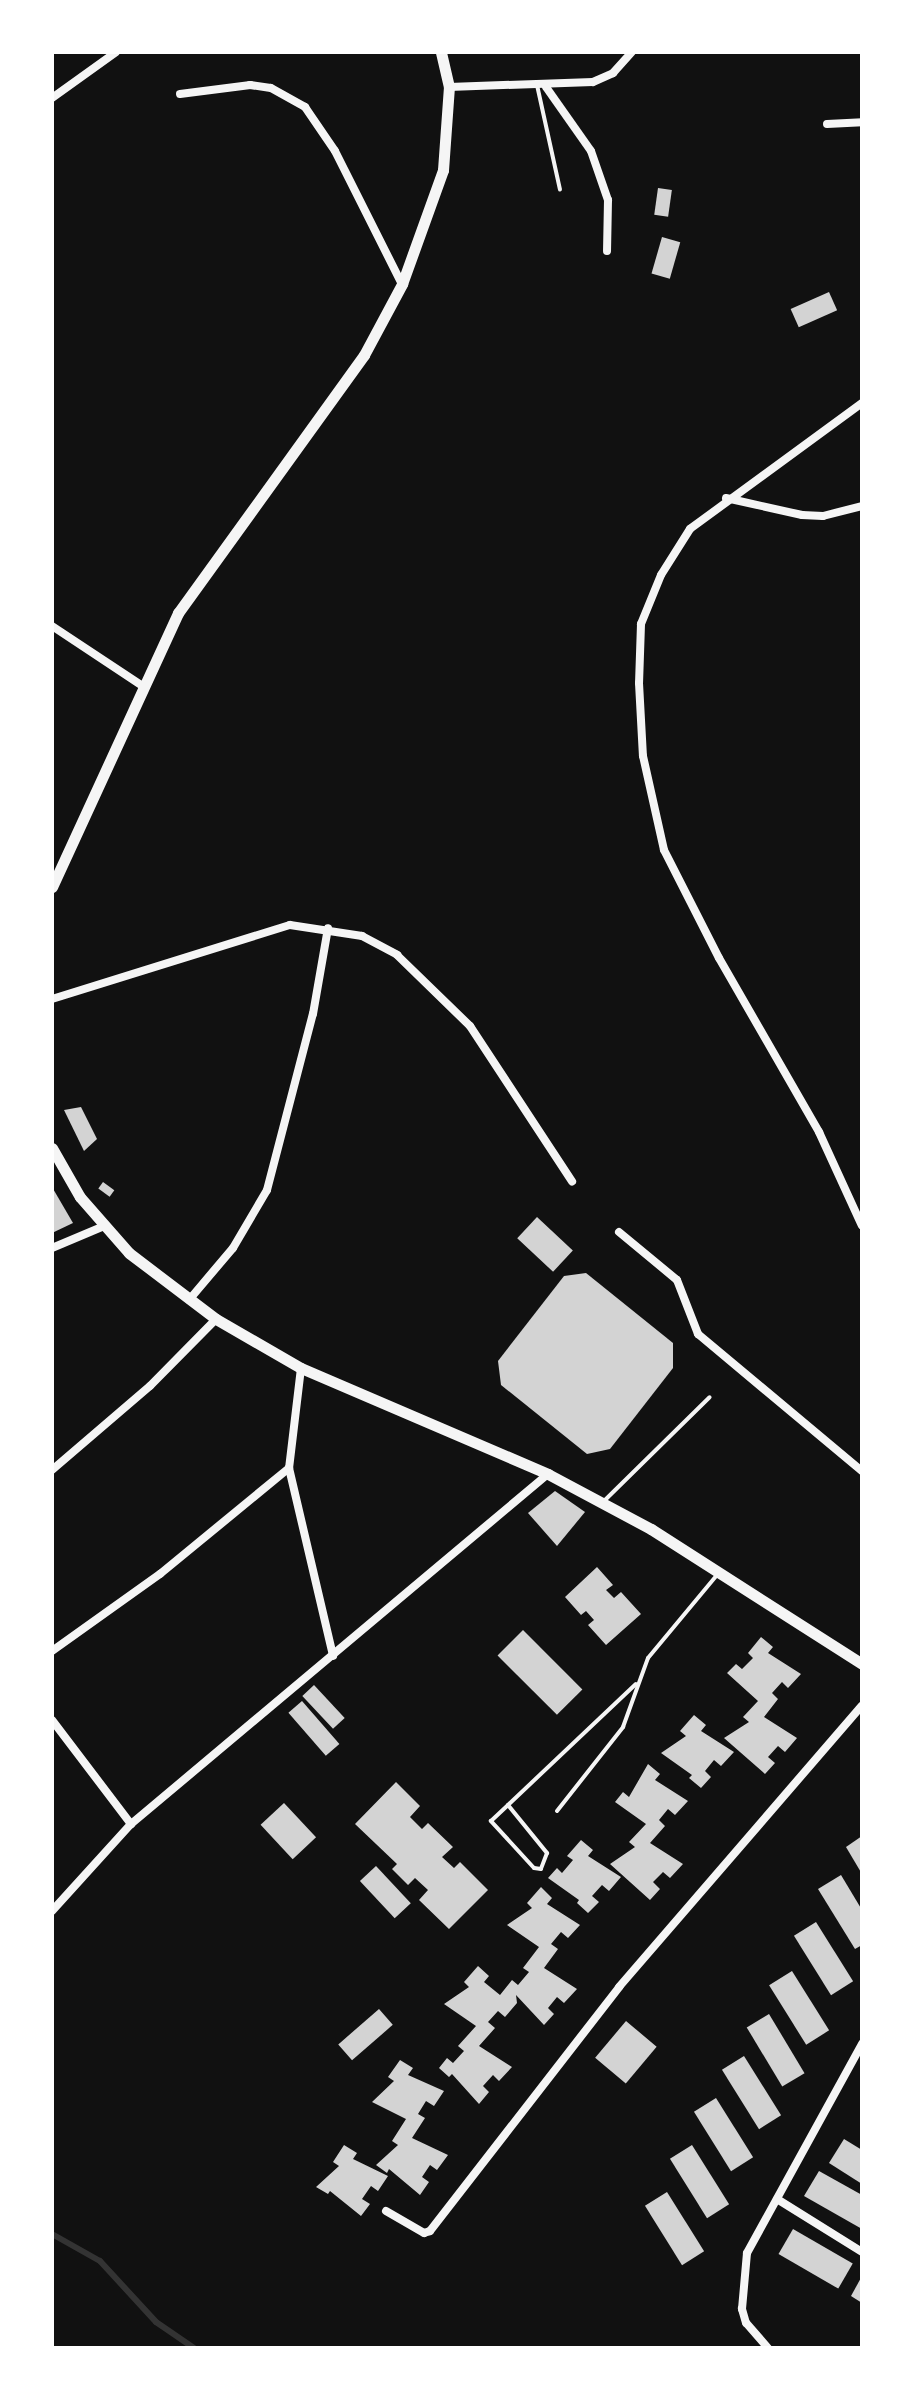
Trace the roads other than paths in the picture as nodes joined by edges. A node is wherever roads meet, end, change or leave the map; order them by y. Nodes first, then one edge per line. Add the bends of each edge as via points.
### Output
1 (116, 52) edge
2 (441, 52) edge
3 (632, 52) edge
4 (542, 86) junction
5 (449, 87) junction
6 (180, 94) dead end
7 (52, 98) edge
8 (862, 122) edge
9 (827, 124) dead end
10 (560, 190) dead end
11 (607, 251) dead end
12 (402, 284) junction
13 (862, 403) edge
14 (726, 498) junction
15 (862, 506) edge
16 (52, 626) edge
17 (141, 685) junction
18 (52, 887) edge
19 (328, 928) junction
20 (52, 999) edge
21 (54, 1158) edge
22 (572, 1181) dead end
23 (104, 1226) junction
24 (862, 1226) edge
25 (619, 1232) dead end
26 (52, 1248) edge
27 (189, 1300) junction
28 (216, 1319) junction
29 (301, 1368) junction
30 (710, 1397) dead end
31 (289, 1468) junction
32 (52, 1470) edge
33 (862, 1471) edge
34 (548, 1474) junction
35 (602, 1503) junction
36 (720, 1572) junction
37 (52, 1651) edge
38 (333, 1656) junction
39 (862, 1664) edge
40 (636, 1684) junction
41 (862, 1705) edge
42 (52, 1720) edge
43 (508, 1805) junction
44 (557, 1811) dead end
45 (131, 1824) junction
46 (52, 1911) edge
47 (862, 2044) edge
48 (777, 2199) junction
49 (386, 2211) dead end
50 (862, 2252) edge
51 (768, 2348) edge

1 - 7 street
2 - 5 main road
3 - 4 street via 613,73 593,82
4 - 5 street
4 - 10 lane
4 - 11 street via 591,151 608,200
5 - 12 main road via 443,170
6 - 12 street via 250,85 271,88 305,107 322,127
8 - 9 street
12 - 17 main road via 364,355 186,600
13 - 14 street
14 - 15 street via 802,515 823,516
14 - 24 street via 690,529 661,575 641,624 639,683 649,793 664,850 685,895 819,1132
16 - 17 street
17 - 18 main road
19 - 20 street via 290,925
19 - 22 street via 362,936 397,955 450,1004 493,1055
19 - 27 street via 313,1014 267,1190 233,1248
21 - 23 main road
23 - 26 street
23 - 27 main road
25 - 33 street via 677,1280 698,1334
27 - 28 main road
28 - 29 main road
28 - 32 street via 139,1396
29 - 31 street
29 - 34 main road
30 - 35 lane
31 - 37 street via 160,1574
31 - 38 street
34 - 35 main road
34 - 38 street
35 - 36 main road
36 - 39 main road
36 - 40 lane via 648,1658
38 - 45 street
40 - 43 lane
40 - 44 lane via 623,1727
41 - 49 street via 619,1987 430,2231 424,2233
42 - 45 street
43 - 43 lane via 547,1853 541,1869 534,1868 491,1821
45 - 46 street
47 - 48 street
48 - 50 street
48 - 51 street via 747,2253 741,2277 746,2323

